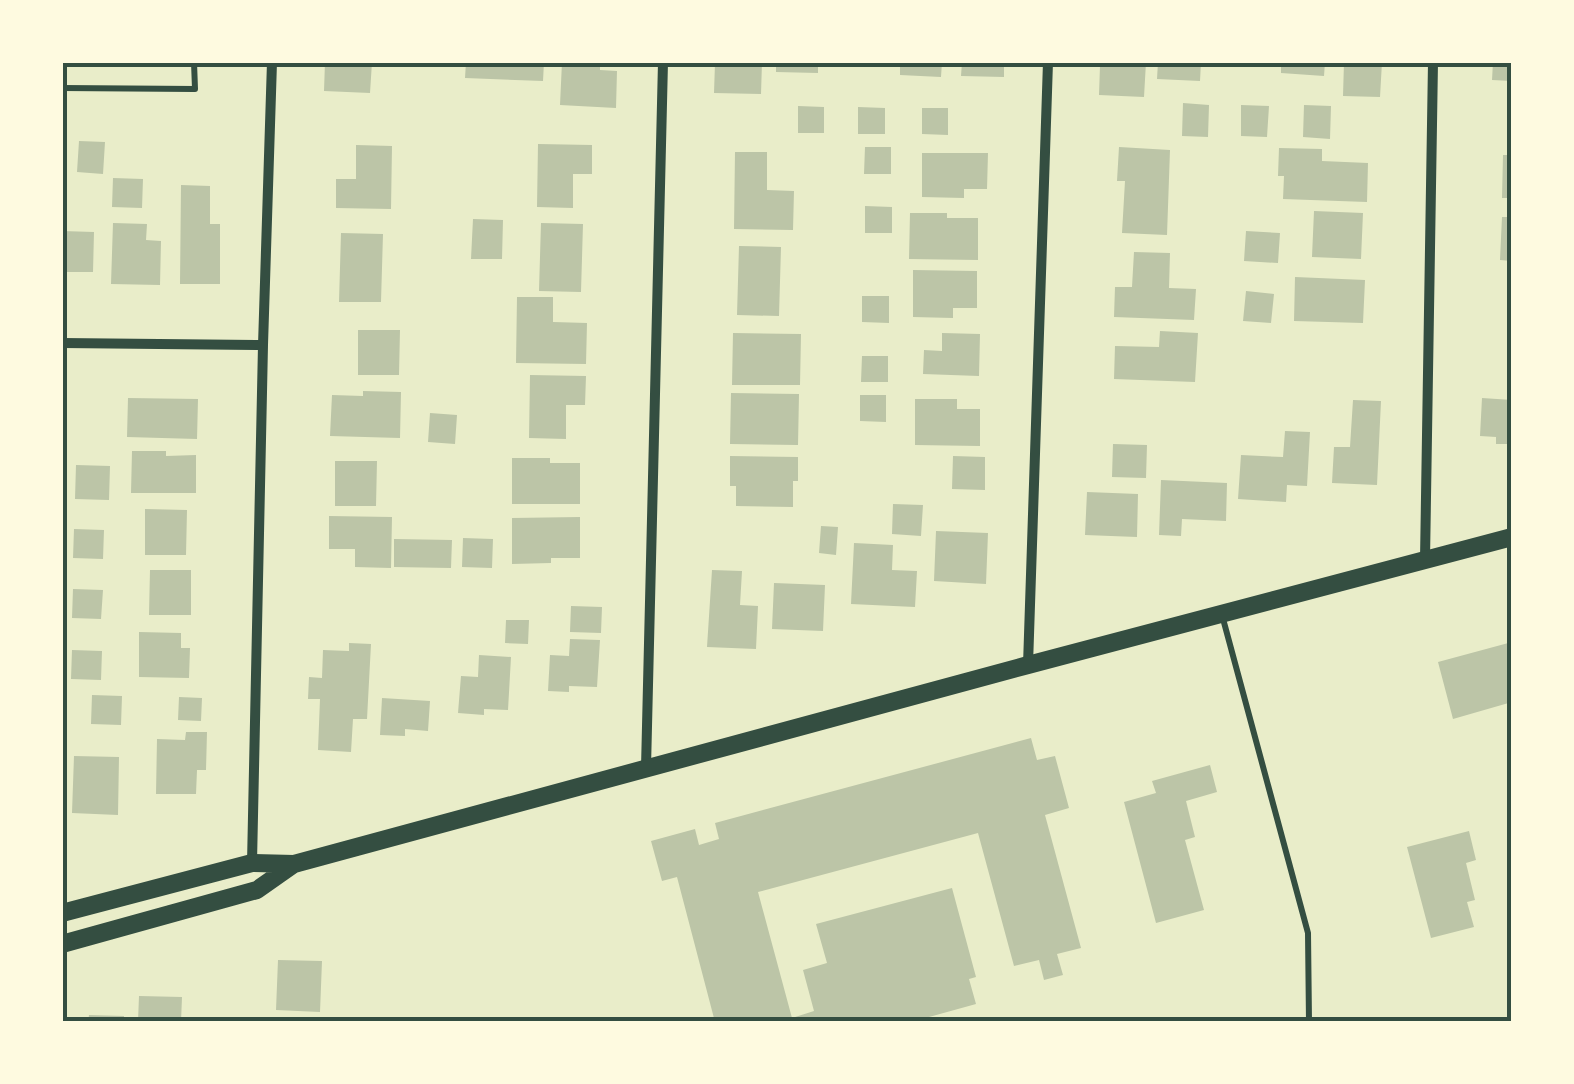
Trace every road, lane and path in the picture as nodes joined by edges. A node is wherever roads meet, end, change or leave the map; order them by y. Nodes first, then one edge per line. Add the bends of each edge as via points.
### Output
1 (194, 62) edge
2 (272, 62) edge
3 (663, 62) edge
4 (1048, 62) edge
5 (1434, 62) edge
6 (62, 88) edge
7 (62, 343) edge
8 (263, 345) junction
9 (1512, 537) edge
10 (1425, 560) junction
11 (1221, 614) junction
12 (1028, 665) junction
13 (646, 768) junction
14 (252, 863) junction
15 (294, 864) junction
16 (62, 913) edge
17 (62, 944) edge
18 (1309, 1022) edge

1 - 6 lane via 194,89
2 - 8 street
3 - 13 street
4 - 12 street
5 - 10 street
7 - 8 street
8 - 14 street
9 - 10 main road
10 - 11 main road
11 - 12 main road
11 - 18 lane via 1308,933
12 - 13 main road
13 - 15 main road
14 - 15 main road
14 - 16 main road
15 - 17 main road via 257,890

